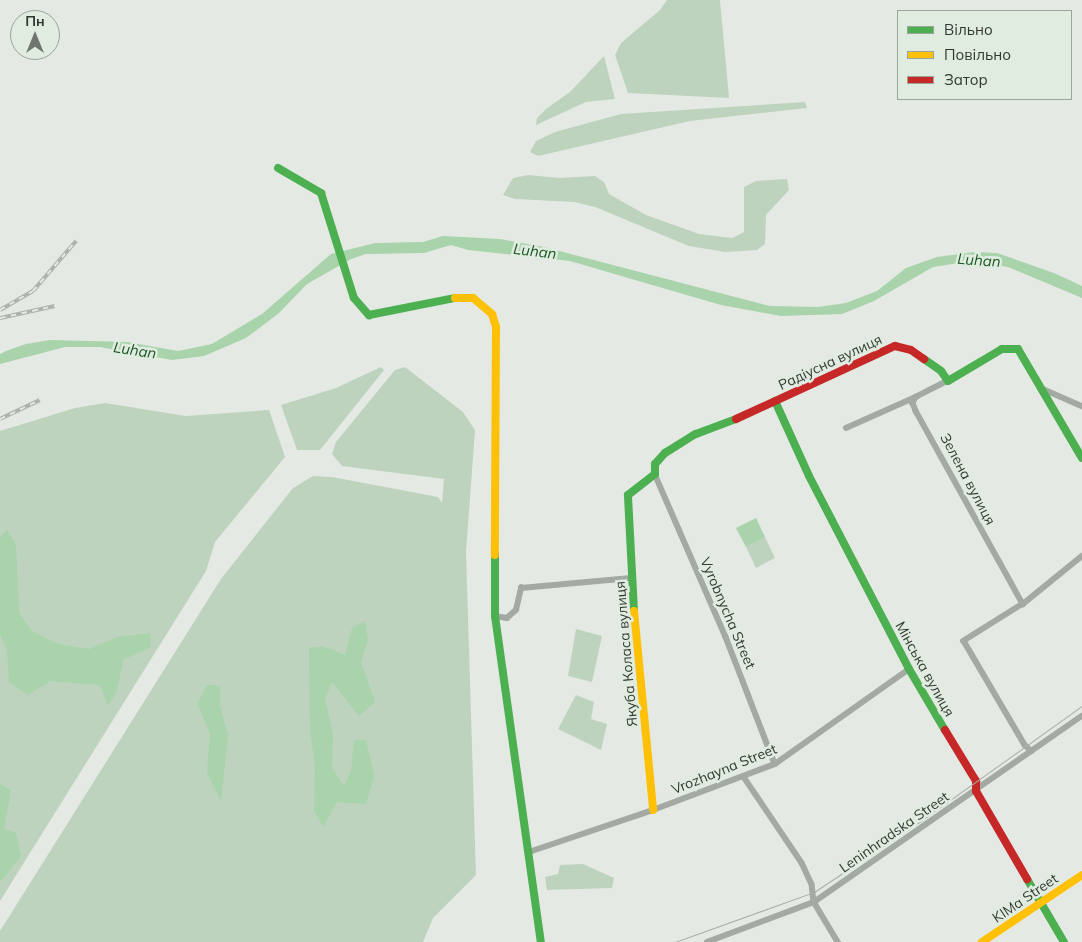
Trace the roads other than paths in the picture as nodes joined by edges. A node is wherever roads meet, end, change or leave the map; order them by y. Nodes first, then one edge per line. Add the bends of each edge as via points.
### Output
1 (278, 168) dead end
2 (948, 381) junction
3 (1044, 389) junction
4 (916, 397) junction
5 (775, 401) junction
6 (1082, 406) edge
7 (846, 428) dead end
8 (1082, 458) edge
9 (655, 474) junction
10 (628, 495) joint
11 (1082, 556) edge
12 (631, 578) junction
13 (1024, 604) junction
14 (495, 616) junction
15 (909, 669) junction
16 (1082, 716) edge
17 (1032, 751) junction
18 (775, 764) junction
19 (744, 777) junction
20 (976, 791) junction
21 (654, 810) junction
22 (528, 852) junction
23 (1082, 875) edge
24 (1041, 901) junction
25 (814, 902) junction
26 (541, 942) edge
27 (707, 942) edge
28 (838, 942) edge
29 (982, 942) edge
30 (1064, 942) edge

1 - 14 street via 321,193 354,298 369,315 461,297 473,298 492,314 496,327
2 - 3 street via 1002,350 1018,349
2 - 4 street
2 - 5 street, Радіусна вулиця via 941,371 911,350 895,346
3 - 6 street
3 - 8 street
4 - 7 street
4 - 13 street, Зелена вулиця via 913,403 916,411
5 - 9 street, Радіусна вулиця via 679,443 655,464
5 - 15 street, Мінська вулиця via 809,476
9 - 10 street, Радіусна вулиця
9 - 18 street, Vyrobnycha Street via 726,637
10 - 12 street, Якуба Коласа вулиця
11 - 13 street
12 - 14 street via 521,588 516,610 507,618
12 - 21 street, Якуба Коласа вулиця
13 - 17 street via 964,641 1024,745
14 - 22 street
15 - 18 street, Vrozhayna Street
15 - 20 street, Мінська вулиця via 976,781
16 - 17 street, Leninhradska Street
17 - 20 street, Leninhradska Street
18 - 19 street, Vrozhayna Street
19 - 21 street, Vrozhayna Street
19 - 25 street via 802,863 812,884
20 - 24 street, Мінська вулиця
20 - 25 street, Leninhradska Street
21 - 22 street, Vrozhayna Street
22 - 26 street
23 - 24 street, KIMa Street
24 - 29 street, KIMa Street
24 - 30 street, Мінська вулиця
25 - 27 street, Leninhradska Street
25 - 28 street

